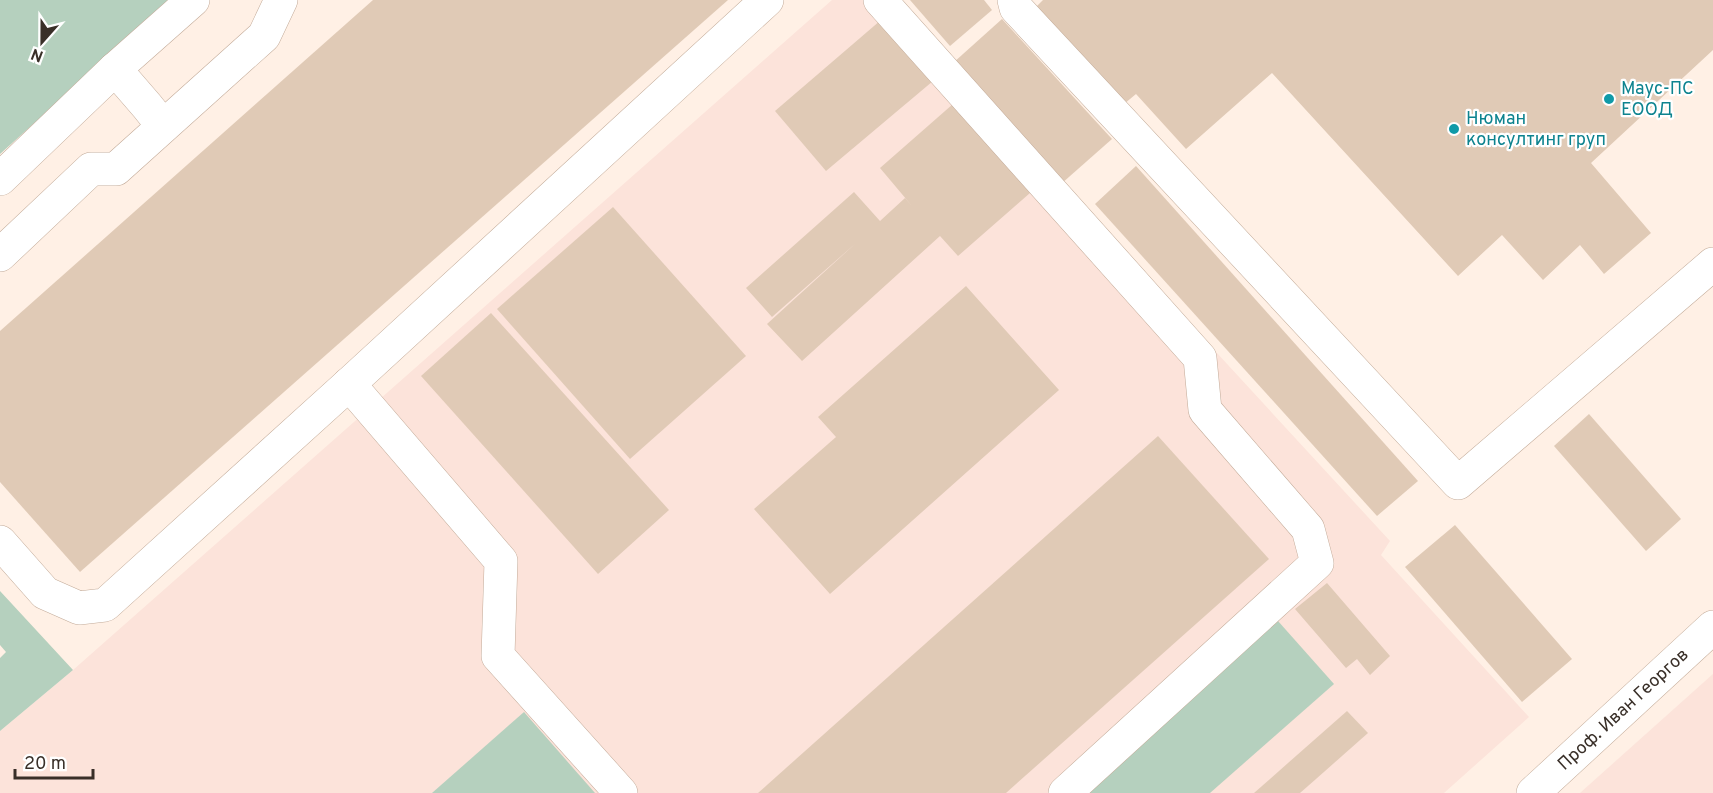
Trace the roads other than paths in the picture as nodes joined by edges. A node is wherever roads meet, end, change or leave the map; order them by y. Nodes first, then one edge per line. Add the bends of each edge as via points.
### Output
1 (193, 0) edge
2 (281, 0) edge
3 (767, 0) edge
4 (880, 0) edge
5 (1014, 0) edge
6 (115, 69) junction
7 (163, 126) junction
8 (0, 179) edge
9 (0, 255) edge
10 (1713, 264) edge
11 (349, 384) junction
12 (0, 542) edge
13 (1708, 640) edge
14 (621, 793) edge
15 (1065, 793) edge
16 (1533, 793) edge

1 - 6 street
2 - 7 street via 264,36
3 - 11 street
4 - 15 street via 1200,358 1205,410 1308,529 1317,563
5 - 10 street via 1024,17 1458,483
6 - 7 street
6 - 8 street
7 - 9 street via 116,169 91,170
11 - 12 street via 105,606 79,608 45,593
11 - 14 street via 501,561 498,656
13 - 16 street, Проф. Иван Георгов

